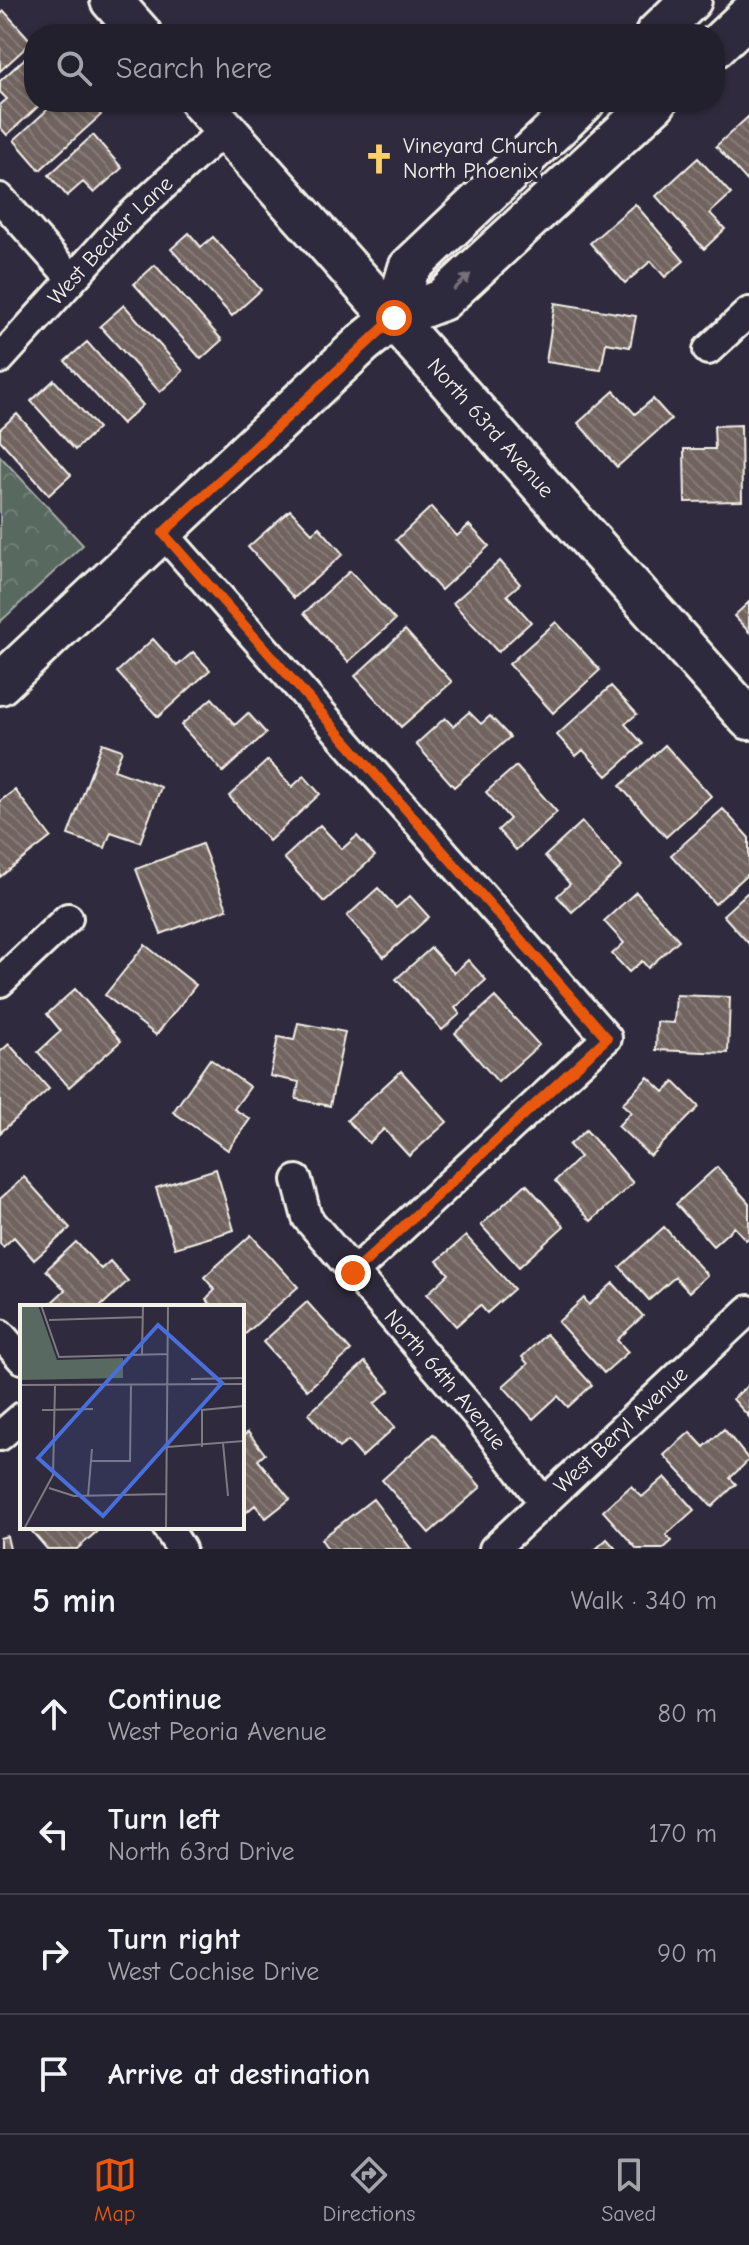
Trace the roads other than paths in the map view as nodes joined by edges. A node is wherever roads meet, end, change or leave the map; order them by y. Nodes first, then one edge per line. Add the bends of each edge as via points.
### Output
1 (111, 0) edge
2 (691, 0) edge
3 (749, 15) edge
4 (132, 24) edge
5 (666, 24) edge
6 (725, 38) edge
7 (573, 112) edge
8 (645, 112) edge
9 (213, 115) edge
10 (0, 198) edge
11 (71, 278) junction
12 (749, 312) edge
13 (394, 318) junction
14 (708, 350) dead end
15 (0, 359) edge
16 (163, 533) junction
17 (0, 684) edge
18 (749, 719) edge
19 (68, 918) dead end
20 (0, 982) edge
21 (297, 1180) dead end
22 (353, 1273) junction
23 (749, 1310) edge
24 (0, 1334) edge
25 (20, 1357) edge
26 (20, 1419) edge
27 (0, 1436) edge
28 (544, 1503) junction
29 (168, 1529) edge
30 (181, 1549) edge
31 (494, 1549) edge

1 - 4 main road
2 - 5 main road
3 - 6 main road
7 - 13 main road via 409,268
13 -> 8 main road via 442,300
9 - 11 street, West Becker Lane
9 - 13 main road, North 63rd Avenue
10 - 11 street
11 - 15 street, West Becker Lane
12 - 14 street
13 - 16 main road
13 - 18 main road, North 63rd Avenue
16 - 17 main road
16 - 22 street via 607,1038
19 - 20 street
21 - 22 street, North 64th Avenue via 307,1218
22 - 28 street, North 64th Avenue via 476,1414
23 - 28 street, West Beryl Avenue
24 - 25 street
26 - 27 street
28 - 31 street, West Beryl Avenue
29 - 30 street

